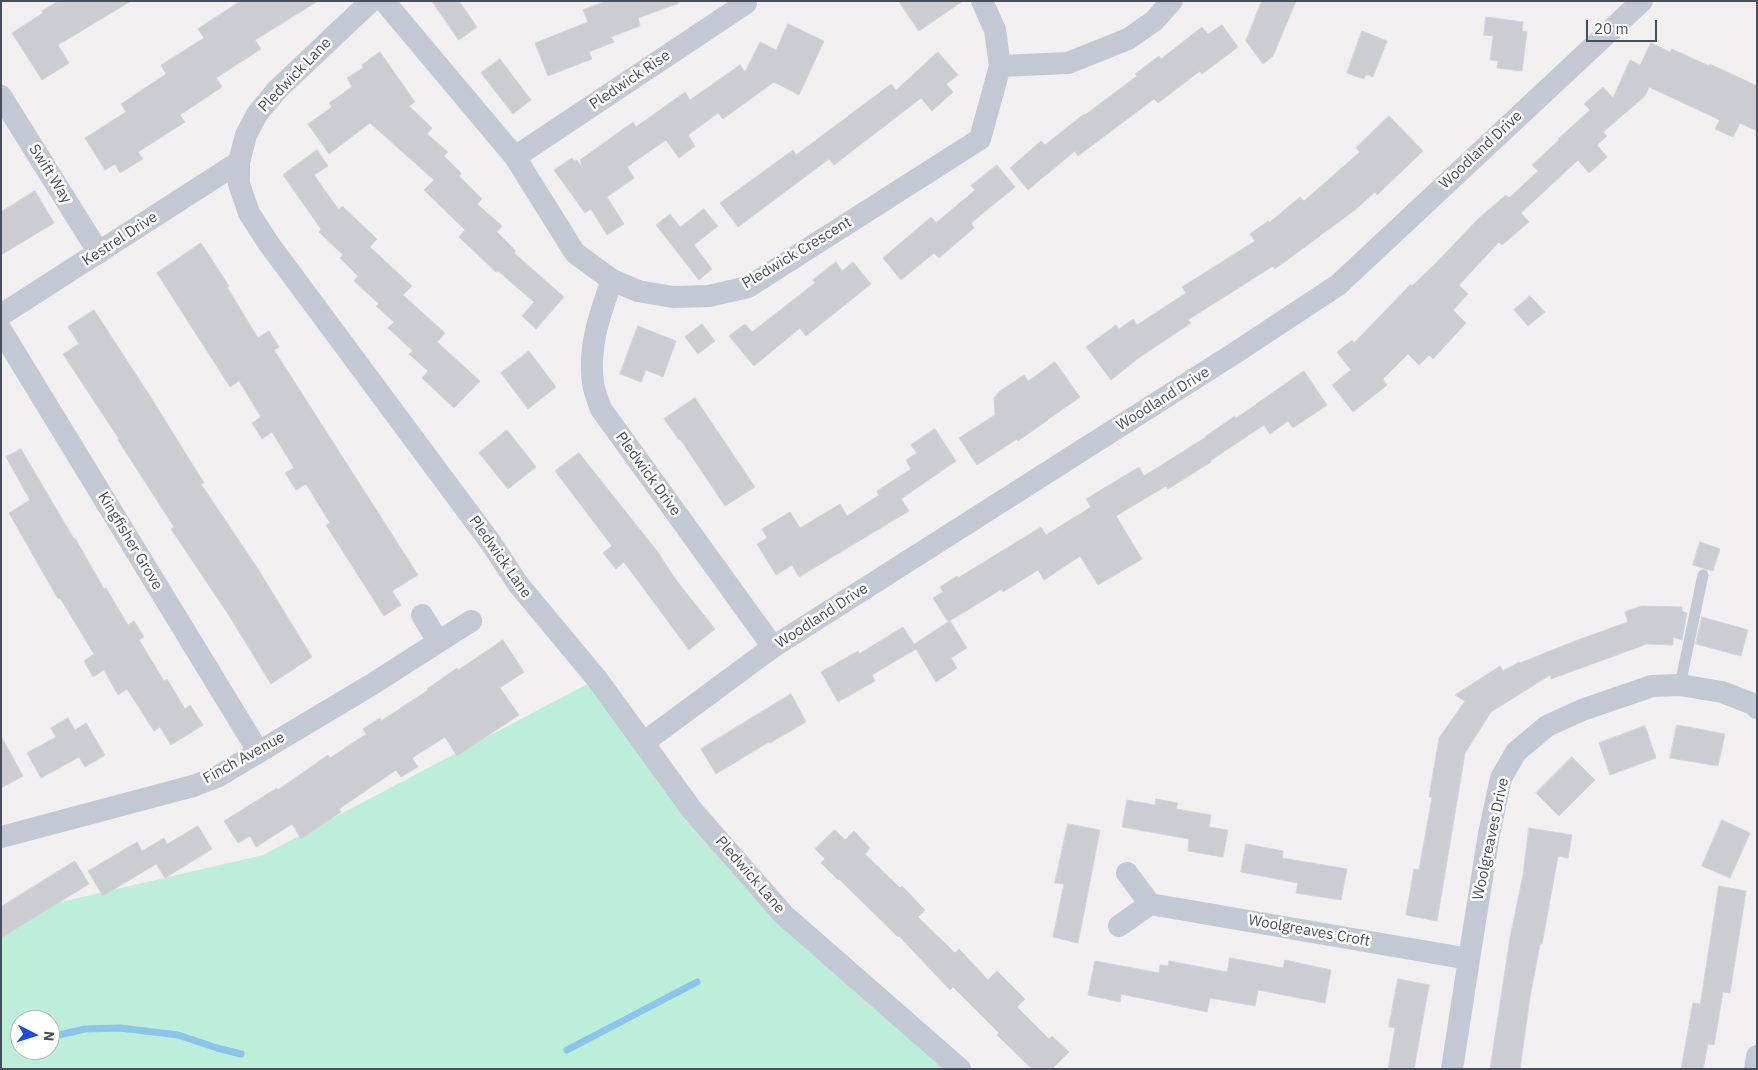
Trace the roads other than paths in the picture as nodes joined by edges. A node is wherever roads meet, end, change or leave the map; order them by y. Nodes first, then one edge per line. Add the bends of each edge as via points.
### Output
1 (370, 1) edge
2 (384, 1) edge
3 (982, 1) edge
4 (1172, 1) edge
5 (1642, 1) edge
6 (748, 8) edge
7 (1000, 66) junction
8 (1, 96) edge
9 (515, 157) junction
10 (239, 162) junction
11 (99, 253) junction
12 (612, 280) junction
13 (1, 315) edge
14 (1, 330) edge
15 (1703, 575) dead end
16 (422, 615) dead end
17 (471, 621) dead end
18 (438, 641) junction
19 (773, 647) junction
20 (1680, 685) junction
21 (1757, 708) edge
22 (643, 742) junction
23 (258, 751) junction
24 (1, 836) edge
25 (1127, 873) dead end
26 (1150, 904) junction
27 (1119, 926) dead end
28 (1468, 959) junction
29 (1757, 1056) edge
30 (960, 1069) edge
31 (1452, 1069) edge
32 (1755, 1069) edge

1 - 10 street, Pledwick Lane via 277,90 257,114 246,135
2 - 9 street, Pledwick Crescent
3 - 7 street, Pledwick Crescent via 995,30
4 - 7 street via 1154,21 1128,39 1068,63
5 - 19 street, Woodland Drive via 1338,285
6 - 9 street, Pledwick Rise
7 - 12 street, Pledwick Crescent via 980,138 748,287 709,296 673,297 638,291
8 - 11 street, Swift Way
9 - 12 street, Pledwick Crescent via 575,253
10 - 11 street, Kestrel Drive
10 - 22 street, Pledwick Lane via 239,184 249,213 269,244 486,535 518,584 597,679
11 - 13 street, Kestrel Drive
12 - 19 street, Pledwick Drive via 596,324 592,355 593,384 600,409
14 - 23 street, Kingfisher Grove
15 - 20 lane
16 - 18 street
17 - 18 street, Finch Avenue
18 - 23 street, Finch Avenue via 371,685
19 - 22 street, Woodland Drive
20 - 21 street, Woolgreaves Drive via 1722,692
20 - 28 street, Woolgreaves Drive via 1652,686 1582,710 1547,726 1516,752 1501,778
22 - 30 street, Pledwick Lane via 692,810 784,915
23 - 24 street, Finch Avenue via 217,777 193,786
25 - 26 street
26 - 27 street
26 - 28 street, Woolgreaves Croft
28 - 31 street, Woolgreaves Drive
29 - 32 street

